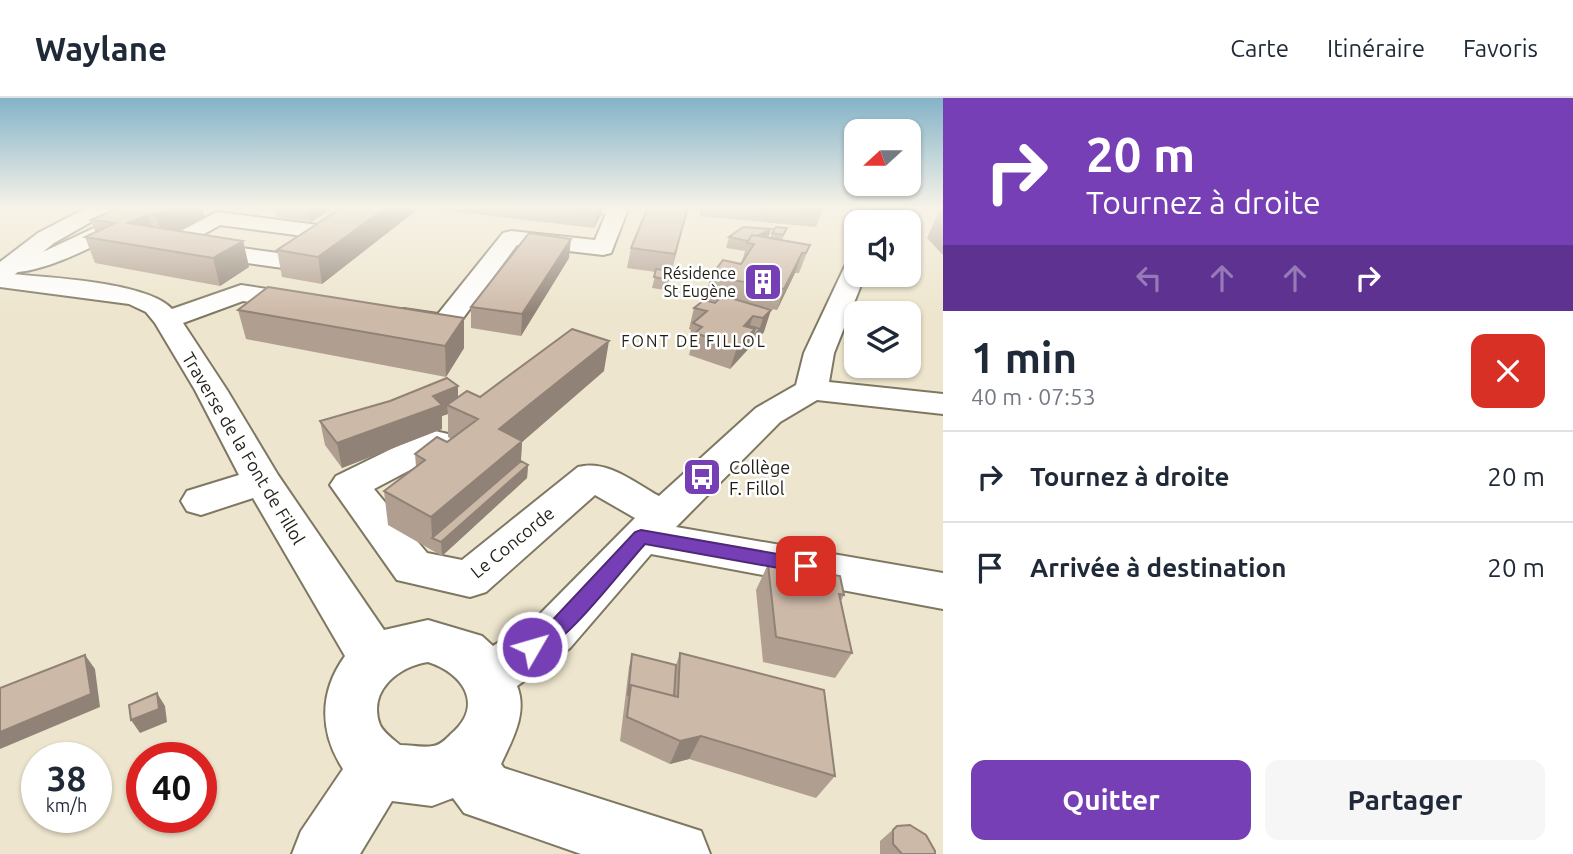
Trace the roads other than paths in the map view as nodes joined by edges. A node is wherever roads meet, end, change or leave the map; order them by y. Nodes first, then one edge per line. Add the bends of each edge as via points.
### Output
1 (37, 242) edge
2 (40, 242) edge
3 (82, 242) edge
4 (175, 242) edge
5 (309, 242) edge
6 (509, 242) edge
7 (551, 242) edge
8 (604, 242) edge
9 (283, 261) junction
10 (2, 267) edge
11 (848, 287) edge
12 (77, 291) junction
13 (241, 293) junction
14 (0, 302) edge
15 (334, 307) edge
16 (376, 313) edge
17 (167, 320) junction
18 (811, 390) junction
19 (943, 404) edge
20 (435, 442) edge
21 (262, 481) junction
22 (201, 501) dead end
23 (652, 527) junction
24 (943, 591) edge
25 (374, 660) junction
26 (490, 676) junction
27 (464, 764) junction
28 (380, 766) junction
29 (324, 854) edge
30 (678, 854) edge

1 - 10 street
2 - 10 street
3 - 10 street via 52,257
4 - 9 street via 170,245
5 - 9 street
6 - 16 street via 445,323
7 - 8 street via 603,248
9 - 13 street
10 - 12 street, Traverse de la Font de Fillol
11 - 18 street via 819,353
12 - 14 street, Traverse de la Font de Fillol
12 - 17 street, Traverse de la Font de Fillol via 135,297 155,306
13 - 15 street
13 - 17 street
17 - 21 street, Traverse de la Font de Fillol
18 - 19 street
18 - 23 street via 768,415
20 - 23 street, Le Concorde via 350,485 413,568 470,579 592,476
21 - 22 street
21 - 25 street, Traverse de la Font de Fillol
23 - 24 street
23 - 26 street via 553,633
25 - 26 street via 410,642 446,643 476,658
25 - 28 street via 352,693 349,713 363,752
26 - 27 street via 496,706 492,727
27 - 28 street via 421,777
27 - 30 street via 485,792
28 - 29 street

